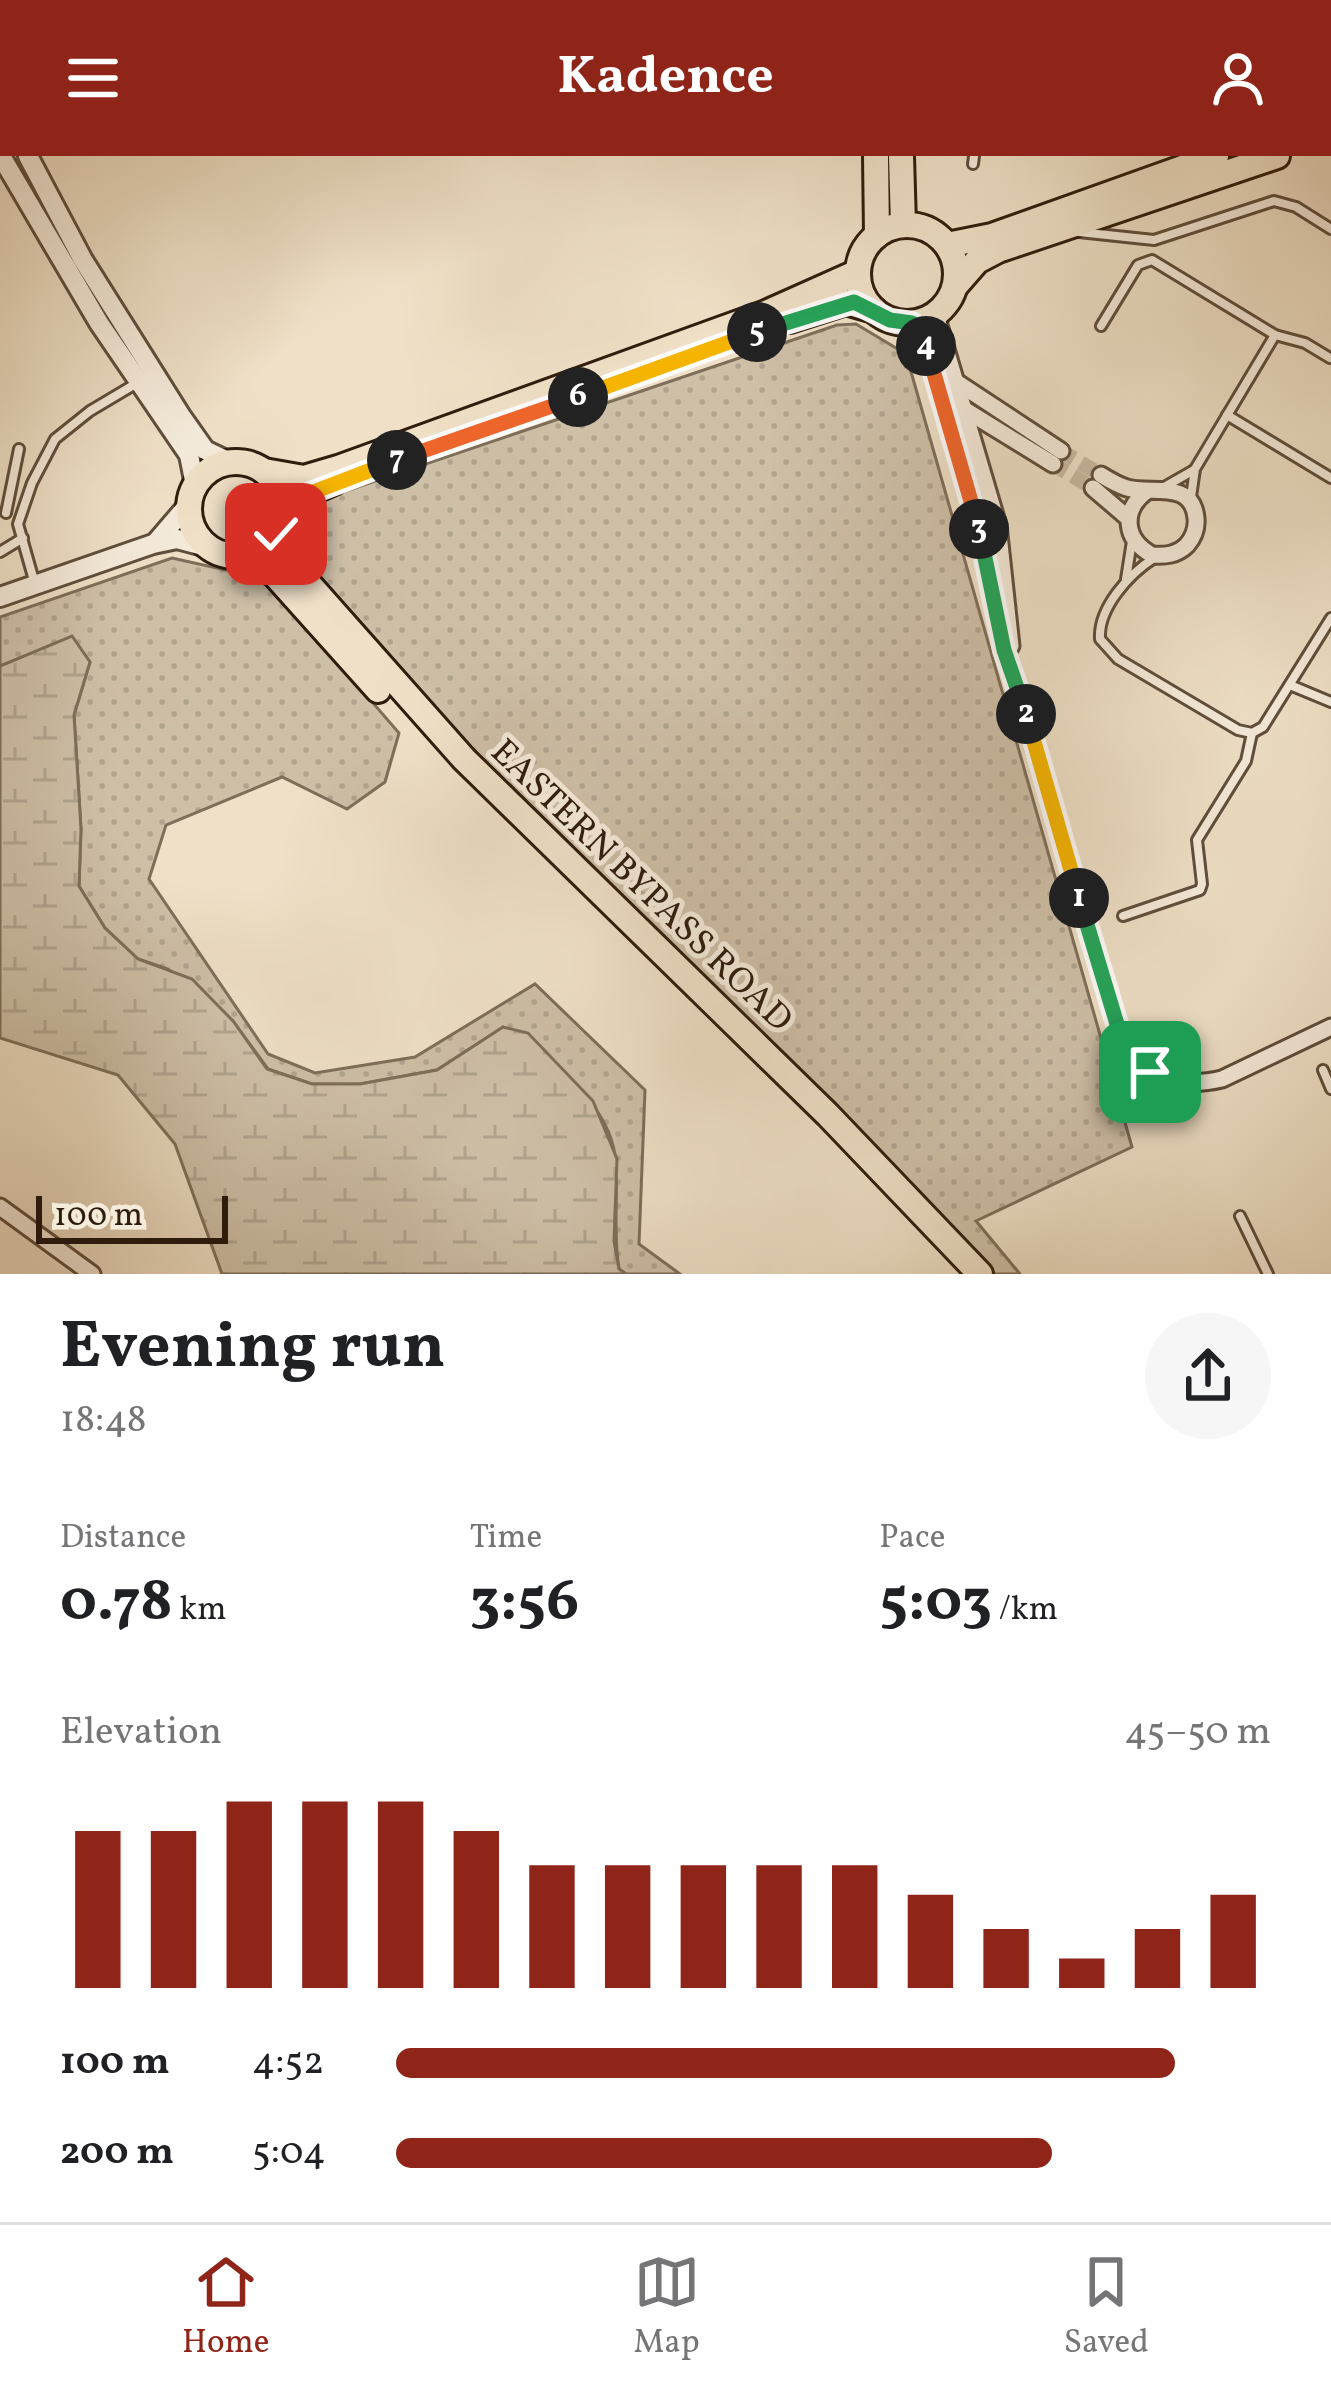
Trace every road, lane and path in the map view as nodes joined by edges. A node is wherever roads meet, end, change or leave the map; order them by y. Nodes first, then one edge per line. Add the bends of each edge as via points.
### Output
1 (28, 156) edge
2 (876, 156) edge
3 (901, 156) edge
4 (1216, 156) edge
5 (1277, 156) edge
6 (2, 164) edge
7 (903, 225) junction
8 (1060, 229) junction
9 (1331, 229) edge
10 (878, 235) junction
11 (947, 245) junction
12 (75, 265) junction
13 (858, 272) junction
14 (956, 285) junction
15 (874, 310) junction
16 (924, 319) junction
17 (1101, 326) dead end
18 (1276, 335) junction
19 (1331, 357) edge
20 (139, 382) junction
21 (948, 386) junction
22 (964, 410) junction
23 (1227, 416) junction
24 (19, 449) dead end
25 (230, 462) junction
26 (1195, 469) junction
27 (264, 471) junction
28 (1331, 478) edge
29 (1153, 490) junction
30 (191, 495) junction
31 (1192, 506) junction
32 (3, 513) edge
33 (1128, 518) junction
34 (281, 519) junction
35 (18, 524) junction
36 (23, 538) junction
37 (1132, 538) junction
38 (153, 544) junction
39 (208, 547) junction
40 (0, 551) edge
41 (246, 555) junction
42 (1158, 555) junction
43 (1126, 580) junction
44 (36, 585) junction
45 (0, 597) edge
46 (1331, 618) edge
47 (1014, 672) junction
48 (1290, 685) junction
49 (1331, 702) edge
50 (1252, 733) junction
51 (1123, 916) dead end
52 (1331, 1027) edge
53 (1323, 1070) dead end
54 (1331, 1090) edge
55 (0, 1207) edge
56 (1240, 1216) dead end
57 (92, 1274) edge
58 (958, 1274) edge
59 (980, 1274) edge
60 (1268, 1274) edge

1 - 12 street
2 - 10 main road
3 - 7 main road
4 - 11 main road
5 - 8 main road
6 - 12 street
7 - 10 main road
7 - 11 main road
8 - 9 lane via 1154,240 1274,201
8 - 14 main road via 977,261
10 - 13 main road
11 - 14 main road
12 - 20 street
12 - 25 street via 205,450
13 - 15 main road
13 - 27 main road via 338,468 304,478
14 - 16 main road
15 - 16 main road via 890,320
15 - 34 main road via 854,302 801,316 332,483 295,499
16 - 21 street
16 - 21 street via 930,355
17 - 18 lane via 1138,265 1152,260
18 - 19 lane
18 - 23 lane
20 - 30 street via 189,455
20 - 35 lane via 55,439
21 - 22 street
21 - 22 street via 1057,457
21 - 47 street
22 - 47 street via 998,526
23 - 26 lane
23 - 28 lane
24 - 32 lane
25 - 27 main road
25 - 30 main road via 209,469
26 - 29 lane
26 - 31 lane
27 - 34 main road via 278,488
29 - 31 street via 1179,493
29 - 33 street
29 - 33 street via 1097,482
30 - 38 street
30 - 39 main road via 191,525
31 - 42 street via 1191,539 1175,554
32 - 35 lane
33 - 37 street
34 - 41 main road via 263,548
34 - 59 main road, EASTERN BYPASS ROAD via 291,564 435,728
35 - 36 lane
36 - 40 lane
36 - 44 lane
37 - 42 street
37 - 43 lane
38 - 39 street via 177,539
38 - 44 street
39 - 41 main road
41 - 58 main road, EASTERN BYPASS ROAD via 274,575 445,764 902,1208
42 - 43 lane
43 - 50 lane via 1100,626 1104,647
44 - 45 street
46 - 48 lane
47 - 52 street via 1116,1025 1135,1060 1166,1080 1203,1084
48 - 49 lane
48 - 50 lane
50 - 51 lane via 1246,761 1197,840 1199,890
53 - 54 lane
55 - 57 street
56 - 60 lane

